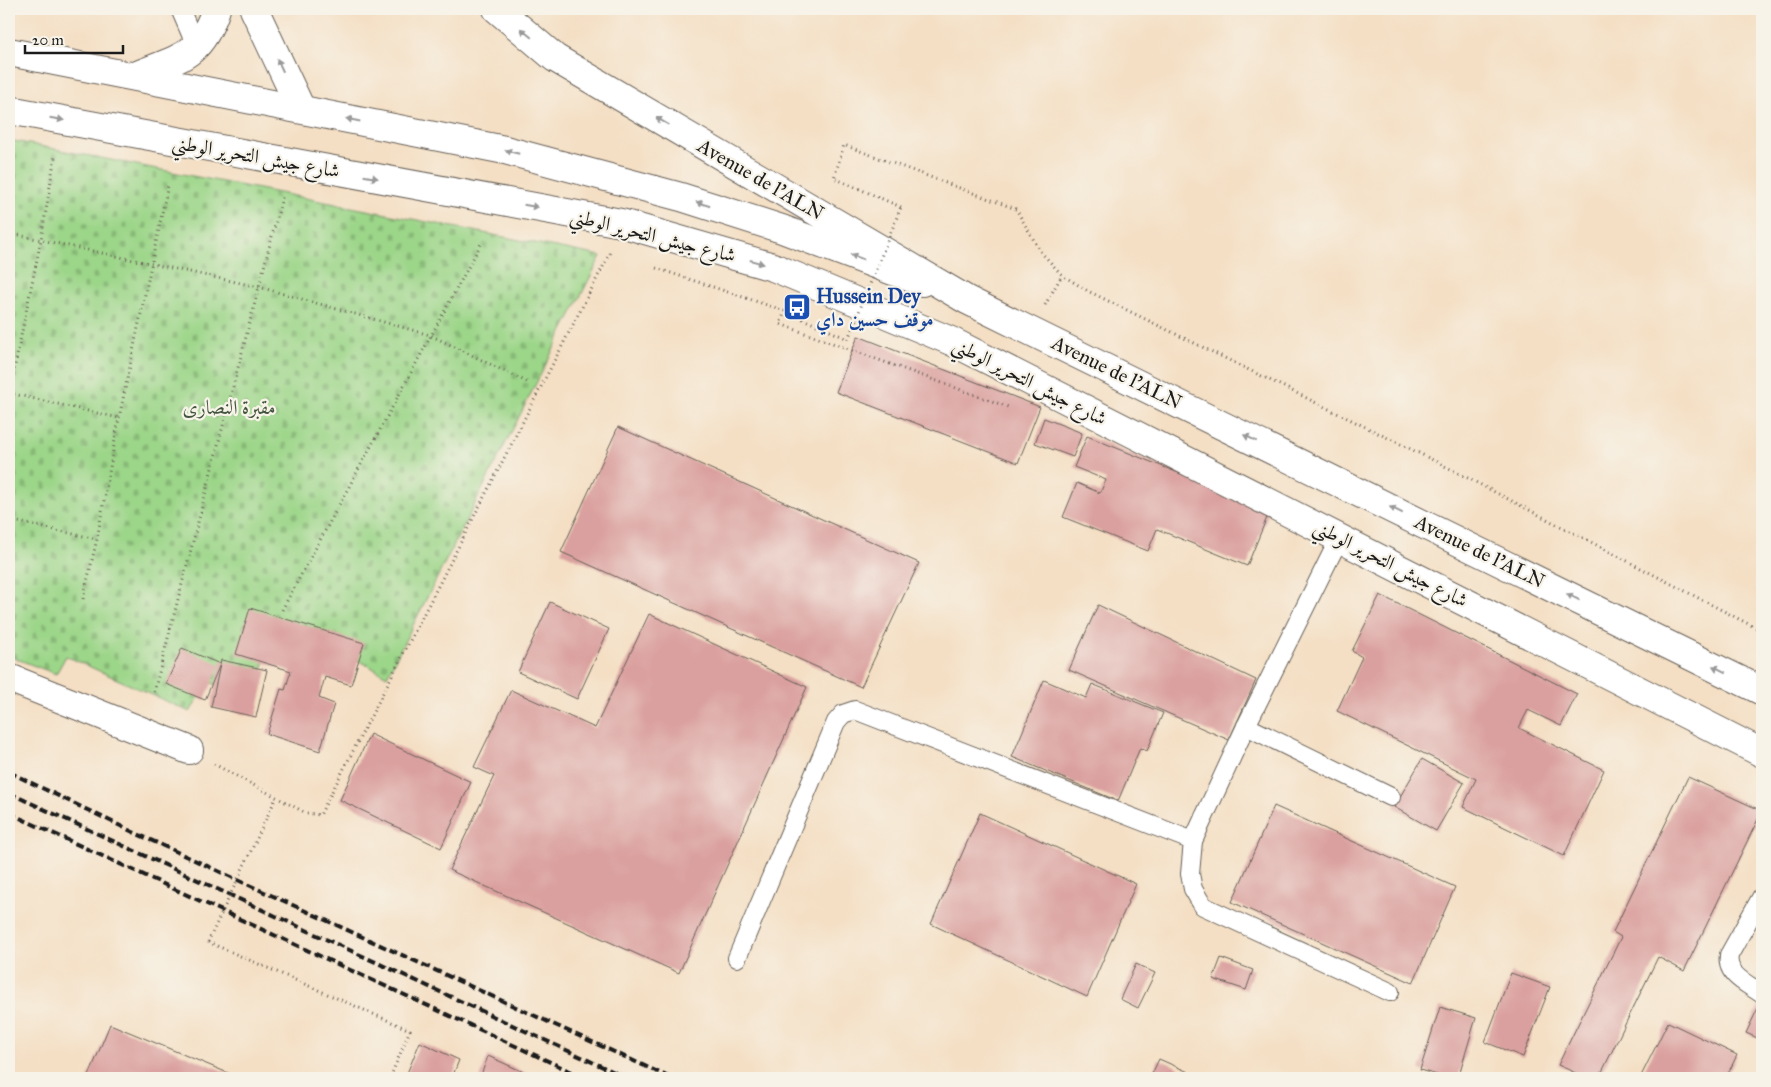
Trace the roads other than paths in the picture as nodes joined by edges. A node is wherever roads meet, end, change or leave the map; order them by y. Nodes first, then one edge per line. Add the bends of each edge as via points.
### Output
1 (180, 9) edge
2 (216, 9) edge
3 (254, 9) edge
4 (497, 9) edge
5 (196, 46) junction
6 (9, 52) edge
7 (135, 76) junction
8 (301, 109) junction
9 (9, 110) edge
10 (968, 300) junction
11 (1340, 537) junction
12 (9, 678) edge
13 (1762, 691) edge
14 (1246, 726) junction
15 (190, 750) road end
16 (1762, 753) edge
17 (1391, 797) dead end
18 (1193, 840) junction
19 (1762, 896) edge
20 (737, 958) dead end
21 (1390, 992) dead end
22 (1762, 994) edge

1 - 5 lane
2 - 5 main road via 212,23
8 -> 3 main road
10 -> 4 main road, Avenue de l'ALN via 555,58
5 - 7 main road via 190,53
6 - 7 main road
7 - 8 main road
10 -> 8 main road via 782,229 681,198 505,150
9 -> 11 main road, شارع جيش التحرير الوطني via 621,223 773,267 952,341
13 -> 10 main road, Avenue de l'ALN
11 - 14 lane
11 - 16 main road, شارع جيش التحرير الوطني
12 - 15 main road
14 - 17 lane
14 - 18 lane
18 - 20 lane via 855,710 843,714 836,722
18 - 21 lane via 1190,874 1193,889 1203,906
19 - 22 lane via 1729,955 1728,963 1737,977

